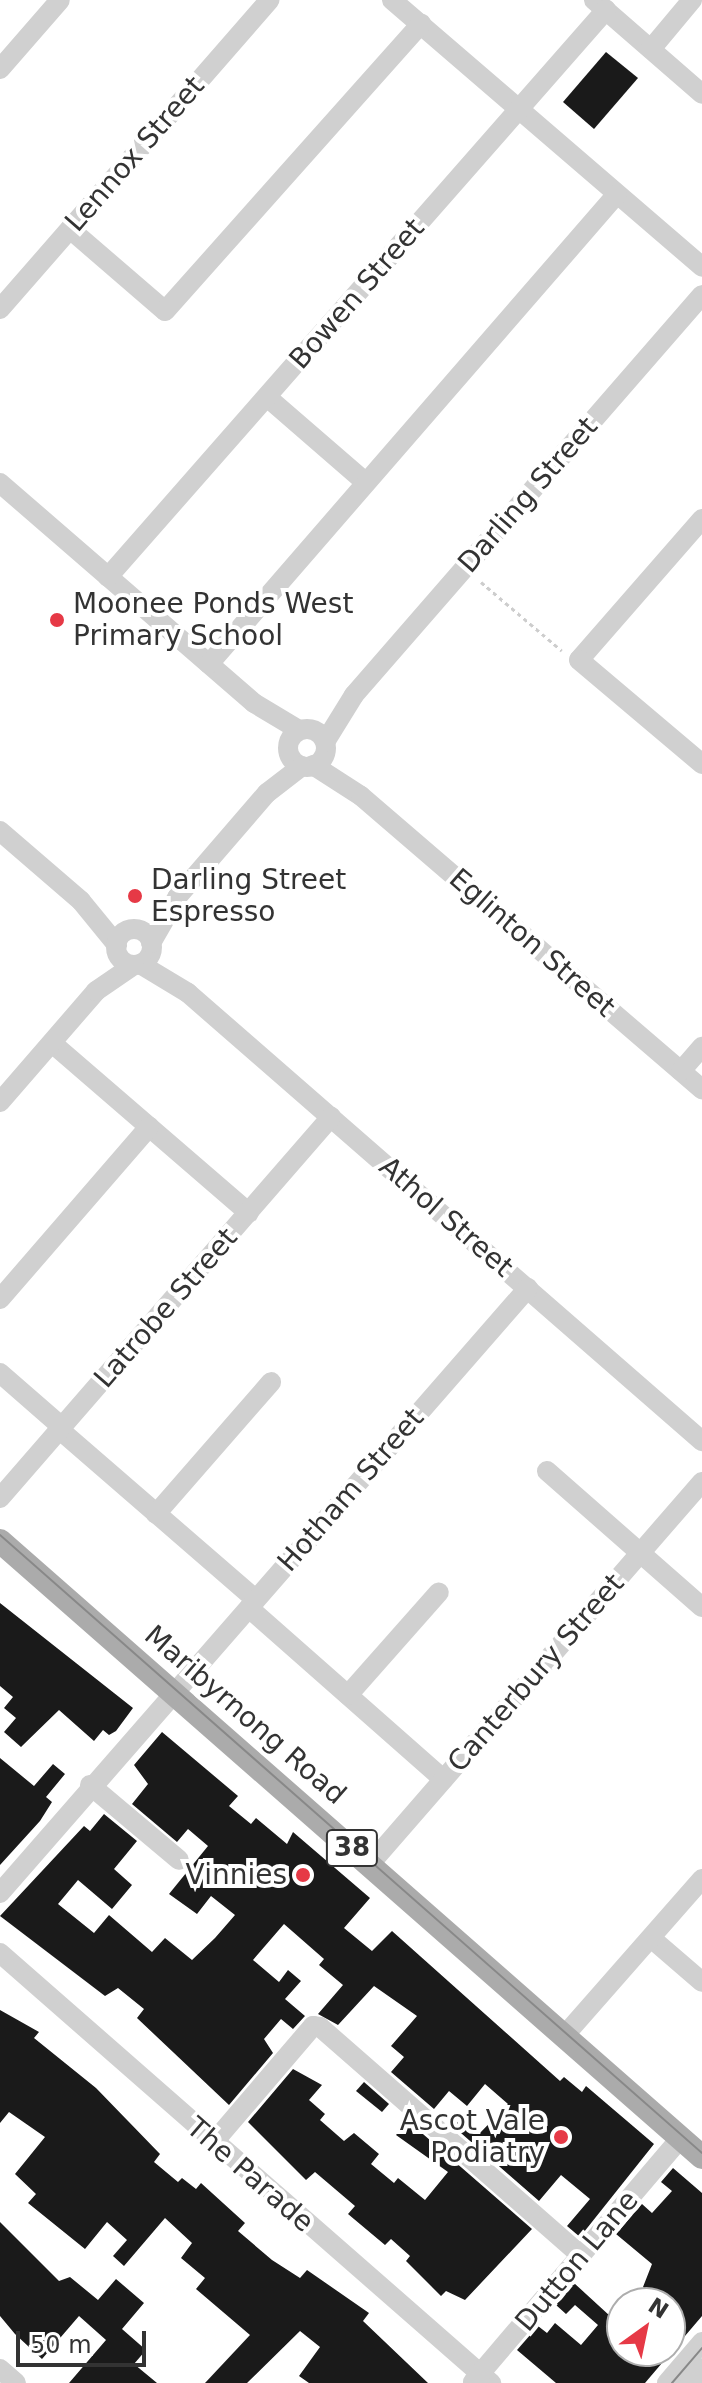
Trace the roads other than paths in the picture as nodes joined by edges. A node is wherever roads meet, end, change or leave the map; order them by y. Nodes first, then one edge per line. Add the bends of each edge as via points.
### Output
1 (60, 0) edge
2 (270, 0) edge
3 (392, 0) edge
4 (692, 0) edge
5 (600, 5) edge
6 (421, 24) junction
7 (651, 49) junction
8 (0, 69) edge
9 (702, 94) edge
10 (520, 109) junction
11 (617, 194) junction
12 (70, 229) junction
13 (702, 267) edge
14 (702, 295) edge
15 (0, 309) edge
16 (267, 397) junction
17 (365, 482) junction
18 (0, 483) edge
19 (702, 519) edge
20 (108, 577) junction
21 (209, 664) junction
22 (307, 748) junction
23 (702, 764) edge
24 (0, 831) edge
25 (81, 901) junction
26 (141, 946) junction
27 (116, 947) junction
28 (96, 991) junction
29 (52, 1043) junction
30 (702, 1047) edge
31 (681, 1071) junction
32 (702, 1089) edge
33 (0, 1102) edge
34 (331, 1117) junction
35 (149, 1127) junction
36 (249, 1213) junction
37 (528, 1288) junction
38 (0, 1299) edge
39 (0, 1373) edge
40 (271, 1382) dead end
41 (61, 1428) junction
42 (702, 1441) edge
43 (547, 1471) dead end
44 (702, 1482) edge
45 (0, 1498) edge
46 (156, 1514) junction
47 (0, 1541) edge
48 (640, 1553) junction
49 (439, 1592) dead end
50 (252, 1604) junction
51 (702, 1607) edge
52 (173, 1691) junction
53 (348, 1695) junction
54 (443, 1779) junction
55 (90, 1785) junction
56 (179, 1860) dead end
57 (370, 1864) junction
58 (702, 1879) edge
59 (0, 1893) edge
60 (651, 1938) junction
61 (3, 1960) edge
62 (702, 1982) edge
63 (564, 2036) junction
64 (681, 2138) junction
65 (213, 2143) junction
66 (702, 2157) edge
67 (582, 2256) junction
68 (702, 2342) edge
69 (702, 2368) edge
70 (0, 2369) edge
71 (481, 2380) edge
72 (16, 2383) edge
73 (667, 2383) edge
74 (690, 2383) edge

1 - 8 street
2 - 12 street, Lennox Street
3 - 6 street
4 - 7 street
5 - 7 street
5 - 10 street, Bowen Street
6 - 10 street
6 - 12 street via 165,311
7 - 9 street
10 - 11 street
10 - 16 street, Bowen Street
11 - 13 street
11 - 17 street
12 - 15 street, Lennox Street
14 - 22 street, Darling Street
16 - 17 street
16 - 20 street, Bowen Street
17 - 21 street
18 - 20 street, Eglinton Street
19 - 23 street via 579,660
20 - 21 street, Eglinton Street
21 - 22 street, Eglinton Street
22 - 26 street, Darling Street
22 - 31 street, Eglinton Street
24 - 25 street, Athol Street
25 - 26 street, Athol Street
25 - 27 street, Athol Street
26 - 27 street, Darling Street
26 - 28 street, Darling Street
26 - 34 street, Athol Street
27 - 28 street, Darling Street
28 - 29 street, Darling Street
29 - 33 street, Darling Street
29 - 35 street
30 - 31 street
31 - 32 street, Eglinton Street
34 - 36 street, Latrobe Street
34 - 37 street, Athol Street
35 - 36 street
35 - 38 street
36 - 41 street, Latrobe Street
37 - 42 street, Athol Street
37 - 50 street, Hotham Street
39 - 41 street
40 - 46 street
41 - 45 street, Latrobe Street
41 - 46 street
43 - 48 street
44 - 48 street, Canterbury Street
46 - 50 street
47 - 52 main road, Maribyrnong Road / 38
48 - 51 street
48 - 54 street, Canterbury Street
49 - 53 street
50 - 52 street, Hotham Street
50 - 53 street
52 - 55 street, Hotham Street
52 - 57 main road, Maribyrnong Road / 38
53 - 54 street
54 - 57 street, Canterbury Street
55 - 56 street
55 - 59 street, Hotham Street
57 - 63 main road, Maribyrnong Road / 38
58 - 60 street
60 - 62 street
60 - 63 street
61 - 65 street, The Parade
63 - 64 main road, Maribyrnong Road / 38
64 - 66 main road, Maribyrnong Road / 38
64 - 67 street, Dutton Lane
65 - 67 street via 313,2026 320,2027
65 - 71 street, The Parade
67 - 71 street, Dutton Lane
68 - 73 street
69 - 74 street
70 - 72 street

